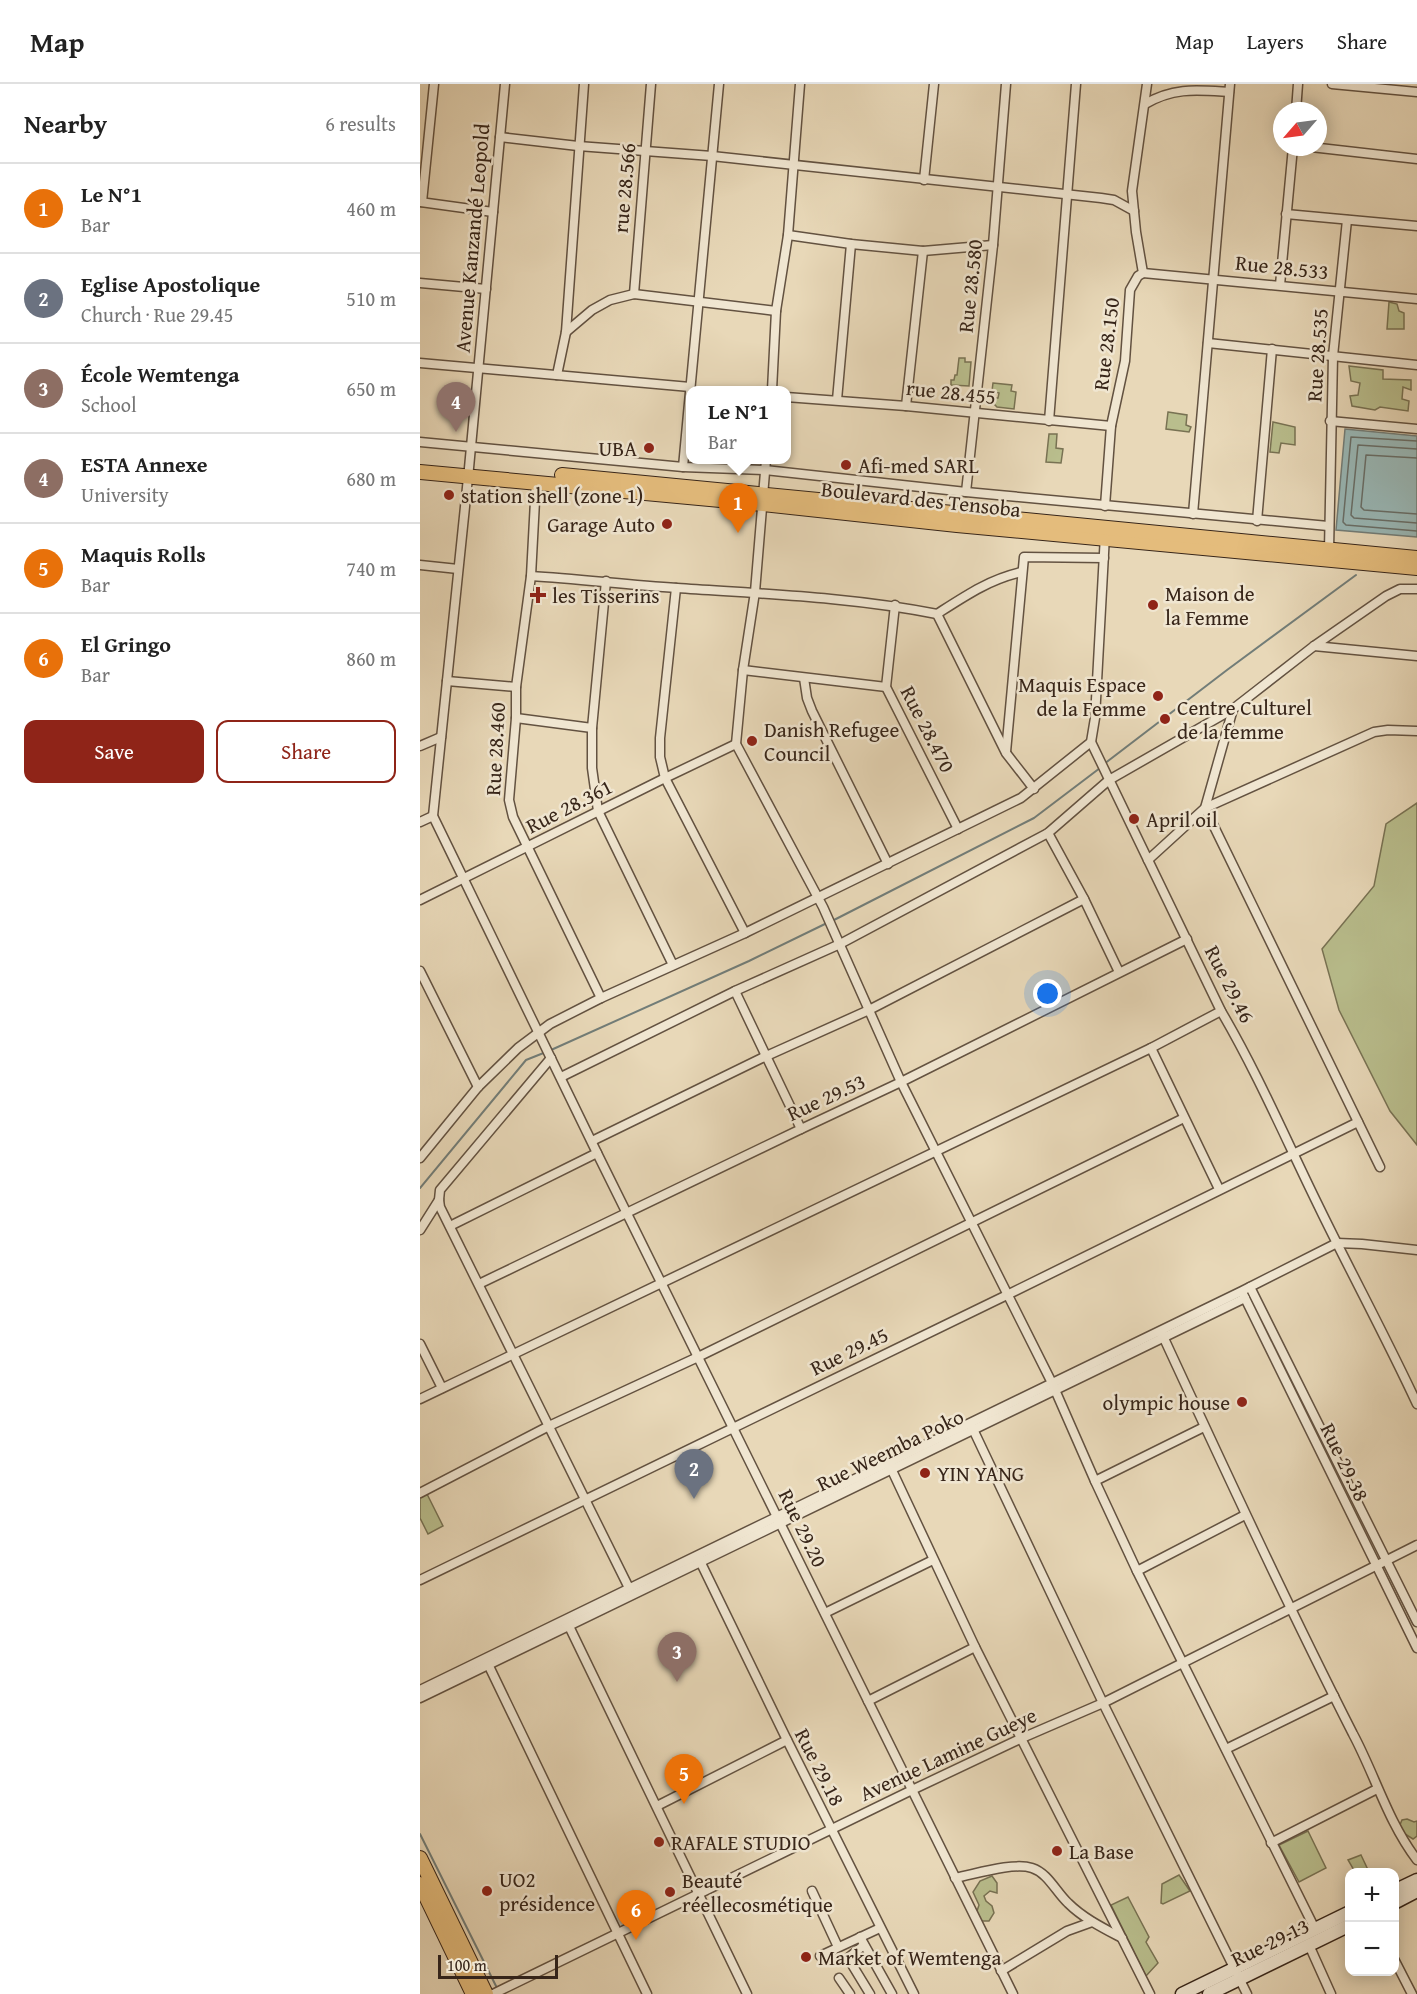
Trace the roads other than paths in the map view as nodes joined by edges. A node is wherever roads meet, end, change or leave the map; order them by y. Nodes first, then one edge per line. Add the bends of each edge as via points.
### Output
1 (434, 84) edge
2 (505, 84) edge
3 (584, 84) edge
4 (651, 84) edge
5 (719, 84) edge
6 (800, 84) edge
7 (934, 84) edge
8 (1006, 84) edge
9 (1076, 84) edge
10 (1147, 84) edge
11 (1298, 84) edge
12 (1332, 84) edge
13 (1229, 88) edge
14 (1417, 92) edge
15 (1297, 102) edge
16 (1145, 104) junction
17 (500, 137) junction
18 (578, 146) junction
19 (1327, 149) edge
20 (645, 151) junction
21 (712, 156) junction
22 (1292, 156) edge
23 (1417, 159) edge
24 (793, 165) junction
25 (924, 180) junction
26 (998, 187) junction
27 (1066, 194) junction
28 (421, 202) edge
29 (1134, 211) junction
30 (493, 212) junction
31 (1286, 214) junction
32 (1347, 220) junction
33 (1417, 226) edge
34 (788, 235) junction
35 (851, 244) junction
36 (993, 245) junction
37 (922, 251) junction
38 (1143, 273) junction
39 (1214, 279) junction
40 (420, 282) edge
41 (1280, 285) junction
42 (486, 289) junction
43 (1340, 291) junction
44 (634, 294) junction
45 (1417, 299) edge
46 (698, 302) junction
47 (776, 311) junction
48 (566, 332) junction
49 (1208, 343) junction
50 (1272, 349) junction
51 (1333, 356) junction
52 (420, 363) edge
53 (1417, 365) edge
54 (478, 368) junction
55 (557, 375) junction
56 (690, 386) edge
57 (772, 386) edge
58 (686, 387) edge
59 (791, 397) edge
60 (837, 400) junction
61 (906, 406) junction
62 (974, 412) junction
63 (1049, 421) junction
64 (1330, 421) junction
65 (1111, 426) junction
66 (1417, 429) edge
67 (686, 433) edge
68 (420, 442) edge
69 (471, 447) junction
70 (420, 463) edge
71 (766, 464) edge
72 (683, 467) junction
73 (765, 470) junction
74 (420, 472) edge
75 (469, 472) junction
76 (536, 482) junction
77 (966, 492) junction
78 (764, 499) junction
79 (1105, 506) junction
80 (1193, 514) junction
81 (1257, 521) junction
82 (1328, 526) junction
83 (1105, 532) junction
84 (1329, 550) junction
85 (1104, 558) junction
86 (1417, 558) edge
87 (420, 565) edge
88 (1417, 568) edge
89 (458, 569) junction
90 (1022, 572) junction
91 (531, 576) junction
92 (606, 581) junction
93 (676, 588) junction
94 (1417, 589) edge
95 (755, 592) junction
96 (895, 605) junction
97 (938, 614) junction
98 (1314, 646) junction
99 (1417, 656) edge
100 (743, 670) junction
101 (804, 678) junction
102 (447, 681) junction
103 (516, 687) junction
104 (886, 687) junction
105 (1233, 709) junction
106 (516, 718) junction
107 (591, 728) junction
108 (1417, 731) edge
109 (441, 737) junction
110 (1091, 742) junction
111 (736, 744) junction
112 (420, 746) edge
113 (1006, 753) junction
114 (665, 778) junction
115 (1109, 780) junction
116 (1034, 789) junction
117 (1205, 808) junction
118 (598, 811) junction
119 (433, 816) junction
120 (420, 822) edge
121 (958, 830) junction
122 (1048, 833) junction
123 (528, 847) junction
124 (1148, 860) junction
125 (888, 864) junction
126 (463, 879) junction
127 (818, 898) junction
128 (1084, 899) junction
129 (420, 900) edge
130 (745, 933) junction
131 (1187, 939) junction
132 (839, 941) junction
133 (674, 964) junction
134 (420, 971) edge
135 (1119, 972) junction
136 (735, 991) junction
137 (601, 998) junction
138 (869, 1010) junction
139 (1221, 1011) junction
140 (538, 1032) junction
141 (1151, 1048) junction
142 (766, 1056) junction
143 (551, 1057) junction
144 (561, 1077) junction
145 (901, 1082) junction
146 (478, 1087) junction
147 (1184, 1118) junction
148 (1358, 1122) junction
149 (801, 1129) junction
150 (592, 1142) junction
151 (936, 1151) junction
152 (597, 1153) junction
153 (1292, 1153) junction
154 (421, 1155) edge
155 (1380, 1167) dead end
156 (1220, 1188) junction
157 (439, 1200) junction
158 (627, 1214) junction
159 (971, 1222) junction
160 (450, 1226) junction
161 (420, 1230) edge
162 (1336, 1243) junction
163 (1417, 1250) edge
164 (478, 1284) junction
165 (662, 1284) junction
166 (1246, 1292) junction
167 (1007, 1295) junction
168 (1162, 1334) junction
169 (420, 1344) edge
170 (513, 1354) junction
171 (698, 1357) junction
172 (1053, 1387) junction
173 (442, 1388) junction
174 (420, 1400) edge
175 (1417, 1404) edge
176 (549, 1426) junction
177 (972, 1426) junction
178 (1204, 1427) junction
179 (733, 1428) junction
180 (890, 1466) junction
181 (1095, 1481) junction
182 (420, 1493) edge
183 (585, 1499) junction
184 (1245, 1515) junction
185 (778, 1520) junction
186 (1417, 1545) edge
187 (699, 1558) junction
188 (933, 1560) junction
189 (1386, 1560) junction
190 (1376, 1564) junction
191 (1137, 1571) junction
192 (420, 1580) edge
193 (629, 1588) junction
194 (1290, 1608) junction
195 (825, 1613) junction
196 (567, 1622) junction
197 (1417, 1622) edge
198 (975, 1647) junction
199 (1417, 1648) edge
200 (487, 1661) junction
201 (1183, 1661) junction
202 (420, 1690) edge
203 (1334, 1696) junction
204 (420, 1698) edge
205 (868, 1701) junction
206 (1102, 1703) junction
207 (1022, 1738) junction
208 (787, 1740) junction
209 (1226, 1749) junction
210 (1377, 1789) junction
211 (912, 1790) junction
212 (657, 1806) junction
213 (831, 1829) junction
214 (1271, 1843) junction
215 (420, 1858) edge
216 (1417, 1860) edge
217 (955, 1878) junction
218 (1417, 1880) edge
219 (420, 1884) edge
220 (1399, 1889) edge
221 (812, 1891) dead end
222 (1417, 1891) edge
223 (698, 1894) junction
224 (1399, 1901) edge
225 (1345, 1914) edge
226 (1092, 1922) junction
227 (1345, 1927) edge
228 (880, 1928) junction
229 (1316, 1929) junction
230 (617, 1934) junction
231 (1122, 1938) junction
232 (862, 1941) junction
233 (1309, 1945) junction
234 (838, 1947) junction
235 (820, 1956) dead end
236 (1399, 1967) edge
237 (1001, 1971) junction
238 (1238, 1973) junction
239 (839, 1978) dead end
240 (473, 1994) edge
241 (486, 1994) edge
242 (493, 1994) edge
243 (647, 1994) edge
244 (747, 1994) edge
245 (850, 1994) edge
246 (870, 1994) edge
247 (892, 1994) edge
248 (914, 1994) edge
249 (1013, 1994) edge
250 (1150, 1994) edge
251 (1182, 1994) edge
252 (1209, 1994) edge
253 (1247, 1994) edge
254 (1331, 1994) edge
255 (1412, 1994) edge

1 - 28 street
2 - 17 street, Avenue Kanzandé Leopold
3 - 18 street
4 - 20 street, rue 28.566
5 - 21 street
6 - 24 street
7 - 25 street
8 - 26 street, Rue 28.580
9 - 27 street
10 - 16 street
11 - 15 street
12 - 14 street
13 - 16 street via 1174,91
13 - 39 street
16 - 29 street via 1132,191
17 - 18 street
17 - 30 street, Avenue Kanzandé Leopold
18 - 20 street
18 - 48 street
19 - 23 street
20 - 21 street
20 - 44 street, rue 28.566
21 - 24 street
21 - 46 street
22 - 31 street
24 - 25 street
24 - 34 street
25 - 26 street
26 - 27 street
26 - 36 street, Rue 28.580
27 - 29 street via 1114,200
27 - 63 street
28 - 30 street
29 - 38 street
30 - 42 street, Avenue Kanzandé Leopold
31 - 32 street
31 - 41 street
32 - 33 street
32 - 43 street, Rue 28.535
34 - 35 street
34 - 47 street
35 - 37 street
35 - 60 street
36 - 37 street
36 - 62 street, Rue 28.580
37 - 61 street
38 - 39 street, Rue 28.533
38 - 65 street, Rue 28.150 via 1130,290 1125,361
39 - 41 street, Rue 28.533
39 - 49 street
40 - 42 street
41 - 43 street, Rue 28.533
42 - 54 street, Avenue Kanzandé Leopold
43 - 45 street, Rue 28.533
43 - 51 street, Rue 28.535
44 - 46 street
44 - 48 street via 601,304
46 - 47 street
46 - 56 street
47 - 57 street
48 - 55 street
49 - 50 street
49 - 80 street
50 - 51 street
50 - 81 street
51 - 53 street
51 - 64 street, Rue 28.535
52 - 54 street
54 - 55 street
54 - 69 street, Avenue Kanzandé Leopold
55 - 58 street
59 - 60 street, rue 28.455
60 - 61 street, rue 28.455
61 - 62 street, rue 28.455
62 - 63 street, rue 28.455
62 - 77 street, Rue 28.580
63 - 65 street, rue 28.455
64 - 66 street
64 - 82 street, Rue 28.535
65 - 79 street, Rue 28.150
67 - 72 street
68 - 69 street
69 - 72 street
69 - 75 street, Avenue Kanzandé Leopold
70 - 75 main road, Boulevard des Tensoba
71 - 73 street
72 - 73 street
73 - 77 street
73 - 78 street
74 - 75 main road, Boulevard des Tensoba
75 - 76 main road, Boulevard des Tensoba
75 - 78 main road, Boulevard des Tensoba
75 - 89 street, Avenue Kanzandé Leopold
76 - 78 main road, Boulevard des Tensoba
76 - 91 street, Rue 28.460
77 - 79 street
78 - 83 main road, Boulevard des Tensoba via 957,514
78 - 95 street
79 - 80 street
80 - 81 street
81 - 82 street
82 - 84 street, Rue 28.535
83 - 84 main road, Boulevard des Tensoba
83 - 85 street
83 - 88 main road, Boulevard des Tensoba
84 - 86 main road, Boulevard des Tensoba
85 - 90 street via 1025,556
85 - 110 street
87 - 89 street
89 - 102 street, Avenue Kanzandé Leopold
90 - 97 street via 980,587
90 - 113 street
91 - 92 street
91 - 103 street, Rue 28.460
92 - 93 street
92 - 107 street
93 - 95 street
93 - 114 street via 660,738
94 - 98 street via 1400,589 1386,596
95 - 96 street
95 - 100 street
96 - 97 street
96 - 104 street, Rue 28.470
97 - 113 street
98 - 99 street
98 - 105 street
100 - 101 street
100 - 111 street
101 - 104 street
101 - 125 street via 812,711
102 - 103 street
102 - 109 street, Avenue Kanzandé Leopold
103 - 106 street, Rue 28.460
104 - 121 street, Rue 28.470
105 - 115 street
105 - 117 street
106 - 107 street
106 - 123 street, Rue 28.460 via 509,800
107 - 118 street
108 - 117 street via 1374,732
109 - 112 street
109 - 119 street, Avenue Kanzandé Leopold
110 - 115 street, Rue 29.46
110 - 116 street
111 - 114 street, Rue 28.361
111 - 127 street
113 - 116 street
114 - 118 street, Rue 28.361
114 - 130 street
115 - 122 street
115 - 124 street, Rue 29.46
116 - 121 street
117 - 124 street
117 - 148 street
118 - 123 street, Rue 28.361
118 - 133 street
119 - 120 street
119 - 126 street
121 - 125 street
122 - 128 street
122 - 132 street
123 - 126 street, Rue 28.361
123 - 137 street, Rue 28.460
124 - 131 street, Rue 29.46
125 - 127 street
126 - 129 street, Rue 28.361
126 - 140 street
127 - 130 street
127 - 132 street
128 - 135 street
128 - 138 street
130 - 133 street
131 - 135 street, Rue 29.53
131 - 139 street, Rue 29.46
132 - 136 street
132 - 138 street
133 - 137 street
134 - 146 street
135 - 145 street, Rue 29.53
136 - 142 street
136 - 144 street
137 - 140 street
138 - 142 street
138 - 145 street
139 - 141 street
139 - 153 street, Rue 29.46
140 - 143 street
140 - 146 street
141 - 147 street
141 - 151 street
142 - 149 street
142 - 150 street
143 - 144 street, Rue 29.20
143 - 157 street via 440,1190
144 - 150 street, Rue 29.20
145 - 149 street, Rue 29.53
145 - 151 street
146 - 154 street
147 - 156 street
147 - 159 street
148 - 153 street, Rue 29.45
148 - 155 street
149 - 158 street, Rue 29.53
150 - 152 street, Rue 29.20
151 - 159 street
151 - 165 street
152 - 158 street, Rue 29.20
152 - 160 street
153 - 156 street, Rue 29.45
153 - 162 street, Rue 29.46
156 - 167 street, Rue 29.45
157 - 160 street
157 - 161 street
158 - 164 street, Rue 29.53
158 - 165 street, Rue 29.20
159 - 167 street
159 - 171 street
160 - 164 street
162 - 163 street
162 - 166 street, Rue Weemba Poko
162 - 175 street, Rue 29.46
164 - 170 street
165 - 170 street
165 - 171 street, Rue 29.20
166 - 168 street, Rue Weemba Poko
166 - 189 street
166 - 190 street, Rue 29.38
167 - 172 street
167 - 179 street, Rue 29.45
168 - 172 street, Rue Weemba Poko
168 - 178 street
169 - 173 street
170 - 173 street
170 - 176 street
171 - 176 street
171 - 179 street, Rue 29.20
172 - 177 street, Rue Weemba Poko
172 - 181 street
173 - 174 street
176 - 182 street
176 - 183 street
177 - 180 street, Rue Weemba Poko
177 - 206 street
178 - 181 street
178 - 184 street
179 - 183 street, Rue 29.45
179 - 185 street, Rue 29.20
180 - 185 street, Rue Weemba Poko
180 - 188 street
181 - 191 street
183 - 192 street, Rue 29.45
183 - 193 street
184 - 191 street
184 - 194 street
185 - 187 street, Rue Weemba Poko
185 - 195 street, Rue 29.20
186 - 189 street, Avenue Lamine Gueye
187 - 193 street, Rue Weemba Poko
187 - 196 street, Rue Weemba Poko
187 - 208 street, Rue 29.18
188 - 195 street
188 - 198 street
189 - 190 street, Avenue Lamine Gueye
189 - 197 street
190 - 194 street, Avenue Lamine Gueye
190 - 199 street, Rue 29.38
191 - 201 street
193 - 196 street, Rue Weemba Poko
194 - 201 street, Avenue Lamine Gueye
194 - 203 street
195 - 205 street, Rue 29.20
196 - 200 street, Rue Weemba Poko
196 - 212 street
198 - 205 street
198 - 207 street
200 - 202 street, Rue Weemba Poko
200 - 204 street, Rue Weemba Poko
200 - 230 street
201 - 206 street, Avenue Lamine Gueye
201 - 209 street
203 - 209 street
203 - 210 street
205 - 211 street, Rue 29.20
206 - 207 street, Avenue Lamine Gueye
206 - 238 street
207 - 211 street, Avenue Lamine Gueye
207 - 231 street
208 - 212 street
208 - 213 street, Rue 29.18
209 - 214 street
210 - 214 street
210 - 216 street
211 - 213 street, Avenue Lamine Gueye
211 - 217 street, Rue 29.20
212 - 223 street
213 - 223 street, Avenue Lamine Gueye
213 - 228 street, Rue 29.18
214 - 229 street
215 - 241 main road
217 - 226 street via 1021,1866 1034,1868 1043,1873 1068,1904
217 - 237 street, Rue 29.20
218 - 220 main road
219 - 240 main road
221 - 234 street
222 - 224 main road
223 - 230 street, Avenue Lamine Gueye
223 - 244 street
225 - 229 main road
226 - 231 street
226 - 237 street via 1066,1931
227 - 233 main road, Rue 29.13
228 - 232 street
228 - 248 street, Rue 29.18
229 - 238 main road
230 - 242 street, Avenue Lamine Gueye
230 - 243 street
231 - 250 street
232 - 234 street
232 - 246 street via 848,1958
232 - 247 street
233 - 238 main road, Rue 29.13
233 - 254 street
234 - 235 street
236 - 255 street
237 - 249 street, Rue 29.20
238 - 251 main road
238 - 252 main road, Rue 29.13
238 - 253 street
239 - 245 street

